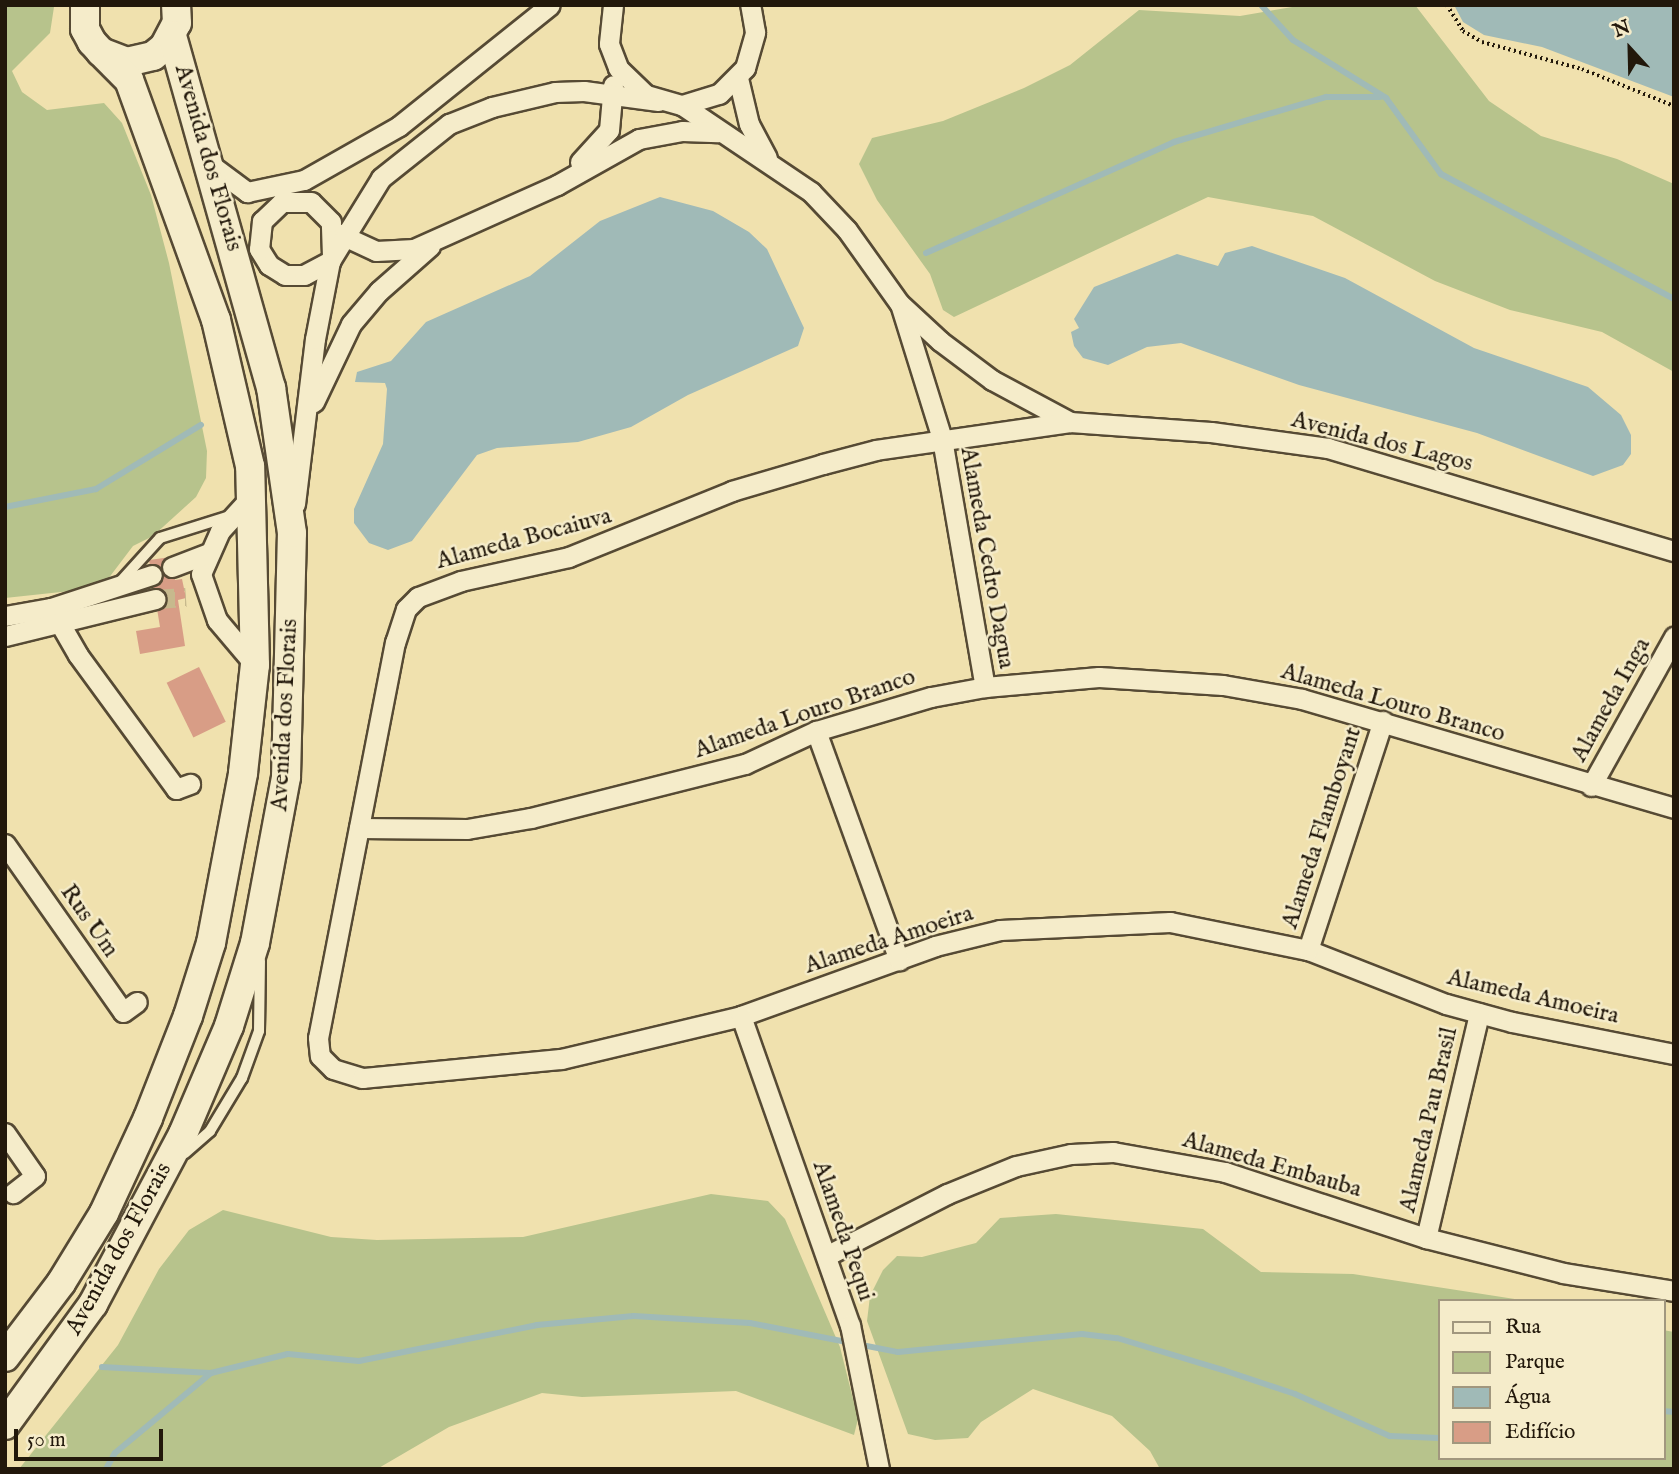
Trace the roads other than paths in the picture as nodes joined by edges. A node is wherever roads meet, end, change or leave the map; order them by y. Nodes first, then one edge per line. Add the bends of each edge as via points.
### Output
1 (85, 5) edge
2 (550, 5) edge
3 (613, 5) edge
4 (750, 5) edge
5 (178, 6) edge
6 (172, 36) junction
7 (101, 52) junction
8 (612, 57) junction
9 (738, 78) junction
10 (614, 96) junction
11 (658, 101) junction
12 (682, 105) junction
13 (399, 126) junction
14 (718, 132) junction
15 (411, 152) junction
16 (767, 159) junction
17 (212, 166) junction
18 (303, 180) junction
19 (557, 185) junction
20 (247, 192) junction
21 (282, 202) junction
22 (339, 235) junction
23 (436, 241) junction
24 (366, 249) junction
25 (331, 259) junction
26 (379, 291) junction
27 (899, 303) junction
28 (1070, 422) junction
29 (942, 439) junction
30 (300, 464) junction
31 (252, 496) junction
32 (231, 515) junction
33 (292, 533) junction
34 (1674, 551) edge
35 (208, 553) junction
36 (172, 567) dead end
37 (117, 586) junction
38 (5, 617) edge
39 (55, 617) junction
40 (5, 636) edge
41 (1674, 637) edge
42 (255, 666) junction
43 (985, 687) junction
44 (1383, 721) junction
45 (816, 731) junction
46 (243, 773) junction
47 (286, 777) junction
48 (190, 784) dead end
49 (1591, 786) junction
50 (1674, 808) edge
51 (359, 828) junction
52 (5, 844) edge
53 (1308, 950) junction
54 (899, 960) junction
55 (137, 1002) dead end
56 (1479, 1013) junction
57 (740, 1016) junction
58 (1674, 1054) edge
59 (325, 1062) joint
60 (5, 1133) edge
61 (13, 1193) dead end
62 (1426, 1238) junction
63 (826, 1256) junction
64 (1674, 1291) edge
65 (5, 1357) edge
66 (5, 1425) edge
67 (879, 1469) edge

1 - 7 street, Avenida dos Florais via 85,29
2 - 13 street
3 - 8 street via 608,31
4 - 9 street, Avenida dos Lagos via 754,44
5 - 6 street, Avenida dos Florais
6 - 7 street, Avenida dos Florais via 153,56 141,61 127,62
6 - 17 street, Avenida dos Florais
7 - 31 street, Avenida dos Florais via 129,80 192,244 216,320 250,467
8 - 10 street
8 - 11 street, Avenida dos Lagos via 635,88
9 - 12 street, Avenida dos Lagos via 707,100
9 - 16 street, Avenida dos Lagos via 749,124
10 - 11 street
10 - 15 street via 584,91 524,98 449,124
10 - 19 street via 612,120 603,139
11 - 12 street, Avenida dos Lagos
12 - 14 street, Avenida dos Lagos
13 - 15 street
13 - 18 street
14 - 16 street, Avenida dos Lagos
14 - 19 street via 682,131 639,139
15 - 22 street via 365,198
16 - 27 street, Avenida dos Lagos via 811,192 847,230
17 - 20 street
17 - 33 street, Avenida dos Florais via 271,388
18 - 20 street
18 - 21 street
19 - 23 street
20 - 21 street
21 - 22 street via 311,202 327,214
21 - 25 street via 267,213 258,230 259,249 269,265 295,276
22 - 24 street
22 - 25 street
23 - 24 street via 402,250
23 - 26 street
24 - 26 street via 379,265
25 - 30 street via 315,339
26 - 30 street via 352,324 317,393
27 - 28 street, Avenida dos Lagos via 992,380
27 - 29 street, Alameda Cedro Dagua
28 - 29 street, Avenida dos Lagos
28 - 34 street, Avenida dos Lagos via 1211,432 1328,449
29 - 43 street, Alameda Cedro Dagua
29 - 51 street, Alameda Bocaiuva via 822,464 732,491 569,557 461,581 418,597 406,610 395,642
30 - 33 street
31 - 32 street
31 - 42 street, Avenida dos Florais
32 - 35 street
32 - 37 lane via 160,538
33 - 47 street, Avenida dos Florais
35 - 36 street
35 - 42 street via 196,597
37 - 39 street
37 - 39 street via 144,577 147,600
38 - 39 street
39 - 40 street
39 - 48 street via 176,789
41 - 49 street, Alameda Inga
42 - 46 street, Avenida dos Florais
43 - 44 street, Alameda Louro Branco via 1099,677 1223,685 1302,699
43 - 45 street, Alameda Louro Branco via 869,713
44 - 49 street, Alameda Louro Branco
44 - 53 street, Alameda Flamboyant
45 - 51 street, Alameda Louro Branco via 745,764 531,818 467,829
45 - 54 street
46 - 47 street
46 - 65 street, Avenida dos Florais via 211,943 148,1118 104,1213 61,1283
47 - 66 street, Avenida dos Florais via 258,930 229,1026 163,1172 93,1304
49 - 50 street, Alameda Louro Branco
51 - 59 street, Alameda Bocaiuva via 318,1038 318,1052
52 - 55 street, Rus Um via 123,1012
53 - 54 street, Alameda Amoeira via 1170,922 1068,924 1000,930
53 - 56 street, Alameda Amoeira
54 - 57 street, Alameda Amoeira
56 - 58 street, Alameda Amoeira
56 - 62 street, Alameda Pau Brasil
57 - 59 street, Alameda Amoeira via 561,1059 428,1075 363,1078
57 - 63 street, Alameda Pequi
60 - 61 street via 35,1177
62 - 63 street, Alameda Embauba via 1225,1172 1114,1152 1071,1154 1016,1166 947,1194
62 - 64 street, Alameda Embauba via 1563,1273
63 - 67 street, Alameda Pequi via 863,1377

